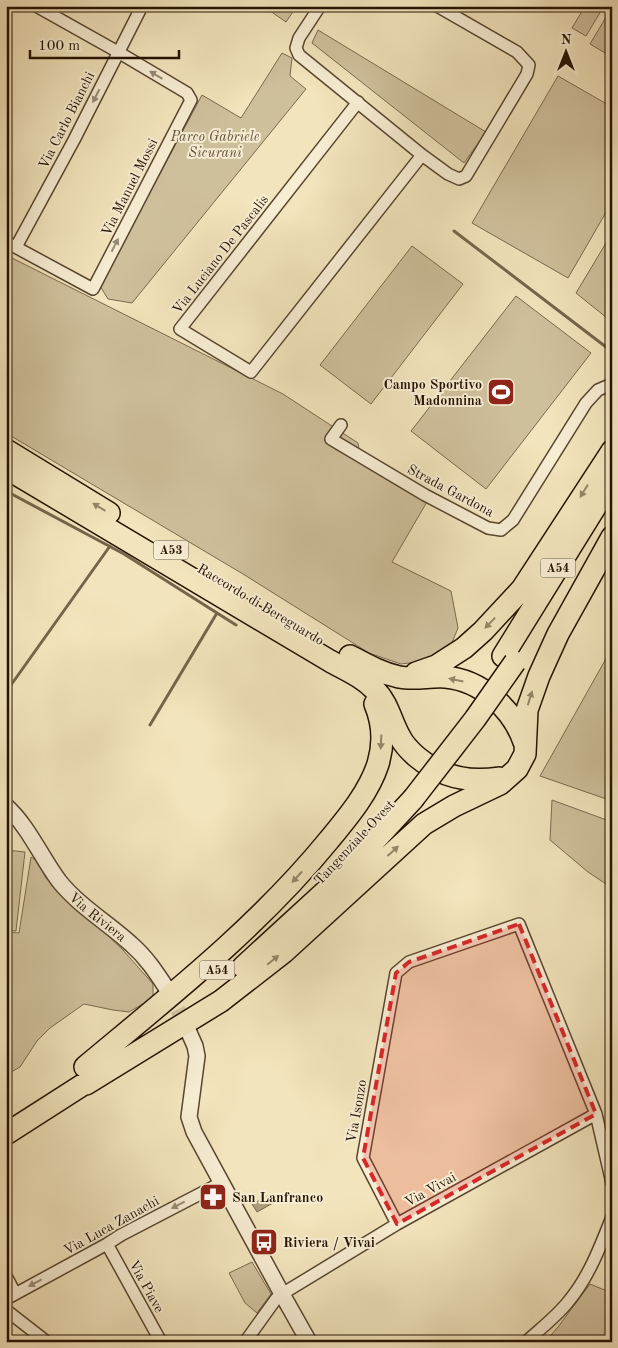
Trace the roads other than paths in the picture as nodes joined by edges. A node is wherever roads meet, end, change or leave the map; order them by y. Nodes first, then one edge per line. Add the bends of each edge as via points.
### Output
1 (142, 6) edge
2 (320, 6) edge
3 (437, 6) edge
4 (41, 8) edge
5 (118, 52) junction
6 (358, 102) junction
7 (422, 155) junction
8 (11, 245) edge
9 (612, 384) edge
10 (340, 425) dead end
11 (6, 450) edge
12 (612, 451) edge
13 (6, 470) edge
14 (612, 480) edge
15 (612, 503) edge
16 (612, 537) edge
17 (333, 655) junction
18 (509, 659) junction
19 (392, 675) junction
20 (526, 746) junction
21 (514, 773) junction
22 (6, 806) edge
23 (167, 989) tunnel mouth
24 (188, 1028) tunnel mouth
25 (85, 1076) junction
26 (596, 1114) junction
27 (6, 1118) edge
28 (6, 1134) edge
29 (221, 1183) junction
30 (612, 1183) edge
31 (612, 1217) edge
32 (397, 1224) junction
33 (107, 1244) junction
34 (6, 1276) edge
35 (282, 1294) junction
36 (11, 1296) edge
37 (6, 1310) edge
38 (47, 1342) edge
39 (161, 1342) edge
40 (245, 1342) edge
41 (309, 1342) edge
42 (526, 1342) edge

1 - 5 street, Via Carlo Bianchi
2 - 6 street via 296,48 299,55
3 - 7 street via 517,52 529,64 527,74 466,176 459,179 448,174
4 - 5 street
5 -> 8 street, Via Carlo Bianchi via 74,140
8 -> 5 street, Via Manuel Mossi via 93,289 191,100 186,93
6 - 7 street
6 - 7 street, Via Luciano De Pascalis via 180,329 251,372
9 - 10 street, Strada Gardona via 598,390 586,403 513,520 501,530 488,528 425,495 331,439
17 -> 11 highway, Raccordo di Bereguardo / A53
12 -> 19 highway via 522,589 483,630 454,656 436,666 420,672
13 - 17 highway, Raccordo di Bereguardo / A53
14 - 18 highway, Tangenziale Ovest / A54
15 - 18 highway, Tangenziale Ovest / A54
20 -> 16 highway via 527,710 539,676
17 - 19 highway, A53
17 - 21 highway, A53 via 375,689 402,741 427,765 446,775 470,780 499,778
17 -> 25 highway via 366,690 378,714 382,734 380,754 363,795 319,852 247,927
18 - 25 highway, Tangenziale Ovest / A54, bridge via 475,719 407,795 340,878 234,975 168,1025
20 -> 19 highway, A53 via 507,711 470,683 444,677
20 - 21 highway via 523,760
25 -> 21 highway via 220,1002 284,952 424,824 500,784
22 - 23 street, Via Riviera via 34,841 60,882 90,912 131,944 152,966
24 - 29 street via 197,1056 189,1118
25 - 27 highway, Tangenziale Ovest / A54
25 - 28 highway, Tangenziale Ovest / A54
26 - 30 street
26 - 32 street, Via Vivai
26 - 32 street, Via Isonzo via 519,924 408,962 396,973 363,1158
29 -> 33 street, Via Luca Zanachi
29 - 35 street
31 - 42 street via 578,1290
32 - 35 street, Via Vivai
33 -> 36 street, Via Luca Zanachi
33 - 39 street, Via Piave
34 - 36 street, Via Luca Zanachi
35 - 40 street, Via Vivai
35 - 41 street
37 - 38 street

